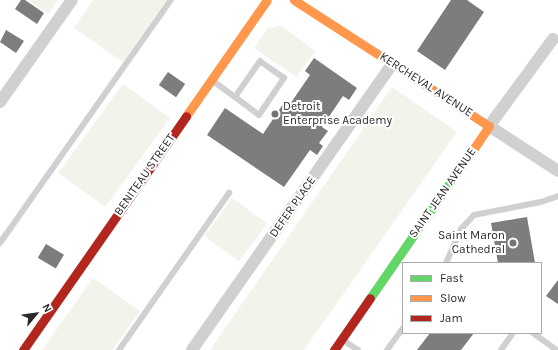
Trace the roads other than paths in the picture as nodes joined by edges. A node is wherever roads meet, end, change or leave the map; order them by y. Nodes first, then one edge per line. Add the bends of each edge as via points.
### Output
1 (72, 0) edge
2 (171, 0) edge
3 (267, 0) edge
4 (302, 2) edge
5 (556, 37) edge
6 (393, 63) junction
7 (211, 80) junction
8 (235, 97) junction
9 (0, 102) edge
10 (489, 126) junction
11 (558, 170) edge
12 (229, 192) dead end
13 (558, 196) edge
14 (0, 243) edge
15 (446, 262) edge
16 (402, 329) edge
17 (512, 334) edge
18 (534, 334) edge
19 (342, 339) junction
20 (23, 350) edge
21 (119, 350) edge
22 (192, 350) edge
23 (334, 350) edge
24 (358, 350) edge
25 (387, 350) edge
26 (502, 350) edge
27 (556, 350) edge

1 - 9 street
2 - 14 lane
3 - 7 street, BENITEAU STREET
4 - 6 street, KERCHEVAL AVENUE
5 - 10 street, SAINT JEAN AVENUE
6 - 10 street, KERCHEVAL AVENUE
6 - 22 street, DEFER PLACE
7 - 8 lane
7 - 20 street, BENITEAU STREET
8 - 8 lane via 259,115 284,78 260,61
10 - 11 street, KERCHEVAL AVENUE
10 - 19 street, SAINT JEAN AVENUE
12 - 21 lane
13 - 15 lane via 474,215 458,233
16 - 25 lane
17 - 26 lane
18 - 27 lane
19 - 23 street, SAINT JEAN AVENUE
19 - 24 lane

